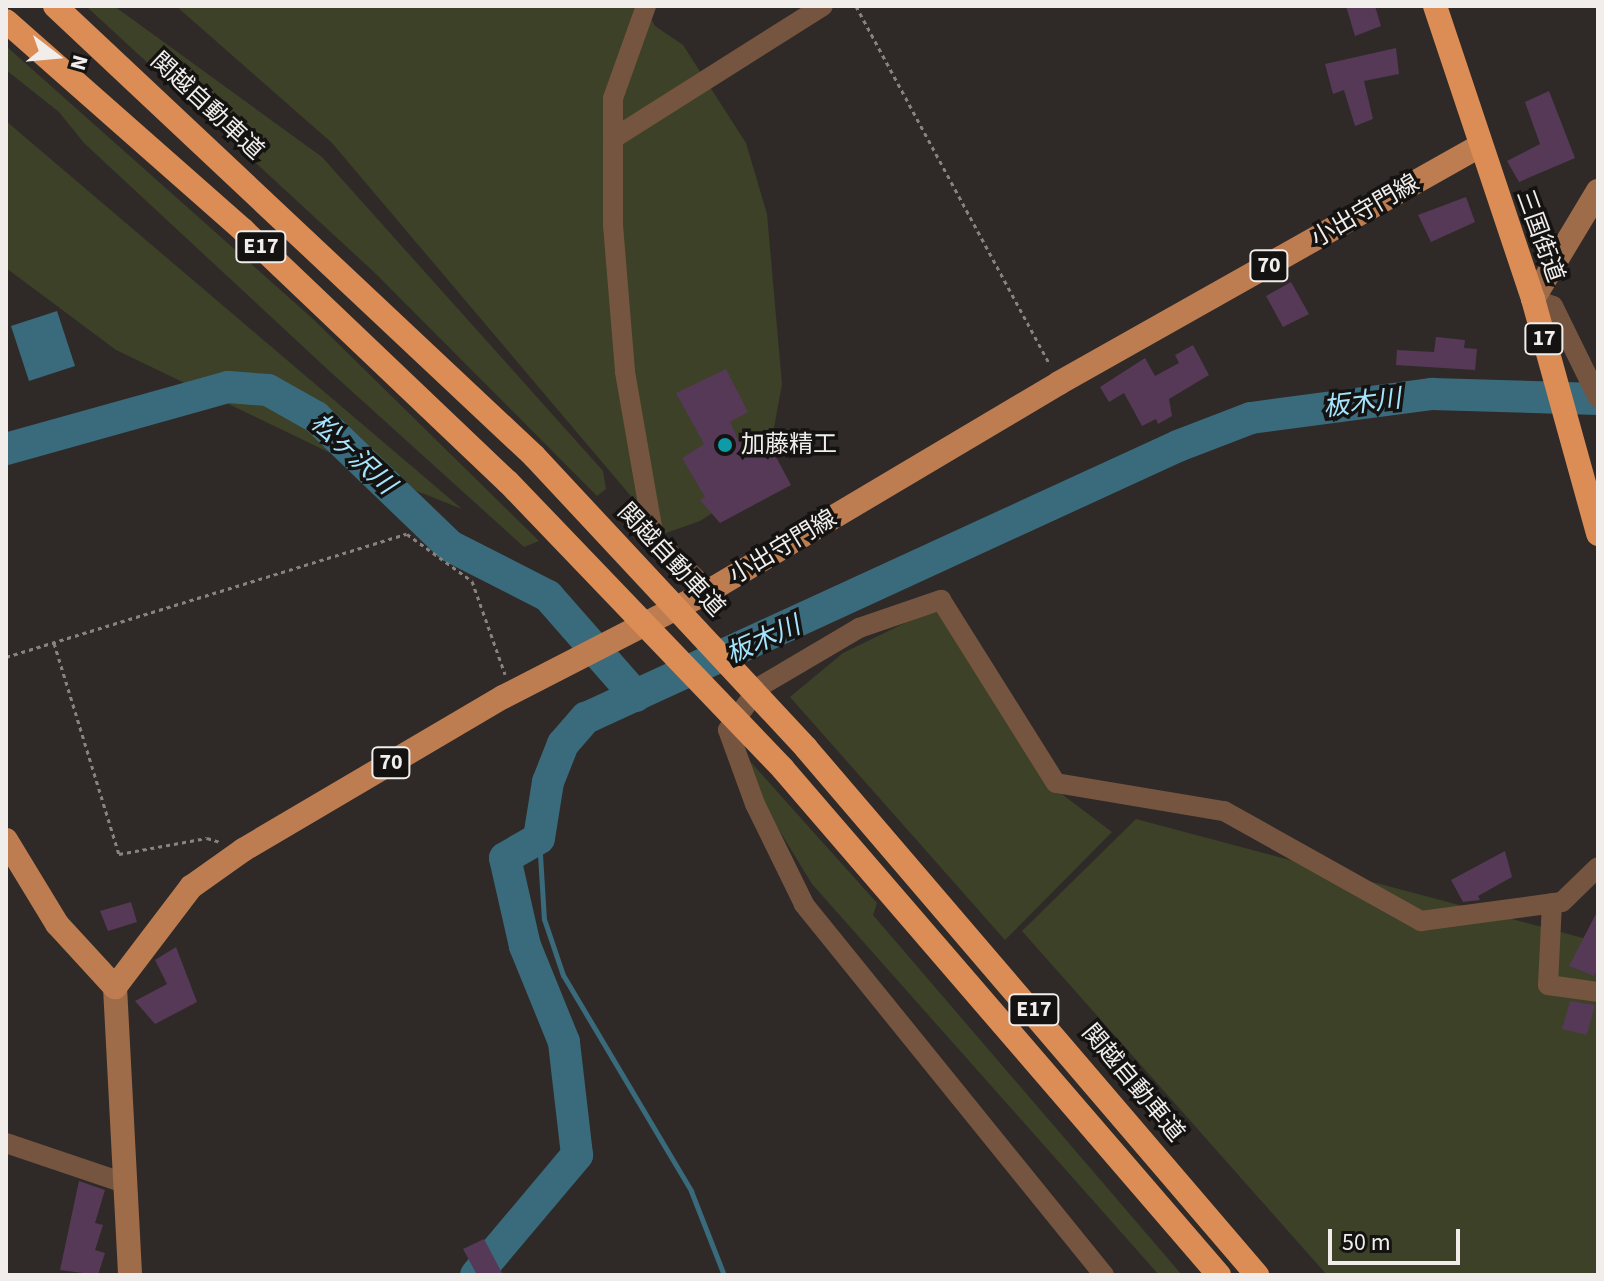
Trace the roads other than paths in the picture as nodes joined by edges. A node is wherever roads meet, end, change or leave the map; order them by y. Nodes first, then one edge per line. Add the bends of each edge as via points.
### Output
1 (55, 6) edge
2 (646, 6) edge
3 (823, 6) edge
4 (1435, 6) edge
5 (6, 21) edge
6 (614, 138) junction
7 (1478, 147) junction
8 (1598, 191) edge
9 (1533, 299) junction
10 (1598, 398) edge
11 (1598, 534) edge
12 (709, 591) junction
13 (6, 840) edge
14 (1598, 867) edge
15 (1552, 903) junction
16 (115, 987) junction
17 (1598, 992) edge
18 (6, 1143) edge
19 (121, 1182) junction
20 (130, 1275) edge
21 (1104, 1275) edge
22 (1219, 1275) edge
23 (1257, 1275) edge

1 - 23 highway, 関越自動車道 / E17, bridge via 534,456 806,748
2 - 6 street via 620,67
3 - 6 street
4 - 7 highway, 三国街道 / 17
5 - 22 highway, E17, bridge via 243,230 508,482 783,769
6 - 12 street via 613,225 625,372 654,538
7 - 9 highway, 三国街道 / 17
7 - 12 main road, 小出守門線 / 70 via 1059,383
8 - 9 street
9 - 10 street via 1553,306
9 - 11 highway, 三国街道 / 17
12 - 16 main road, 小出守門線 / 70 via 512,692 243,850 191,887
13 - 16 main road via 57,924
14 - 15 street via 1562,902
15 - 17 street via 1548,985
15 - 21 street via 1421,921 1224,811 1056,783 941,600 859,628 759,687 728,730 755,804 804,904
16 - 19 street
18 - 19 street
19 - 20 street

